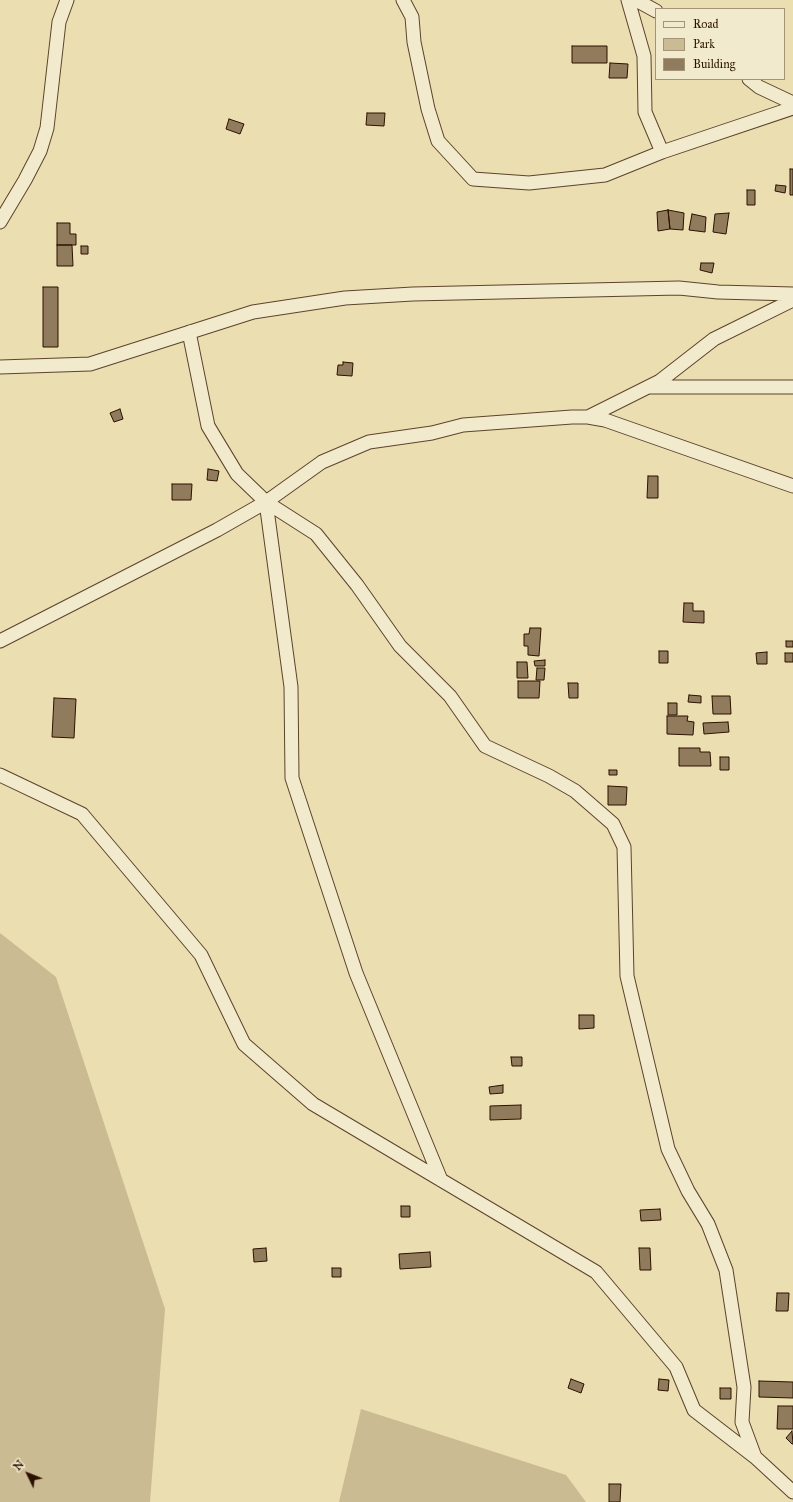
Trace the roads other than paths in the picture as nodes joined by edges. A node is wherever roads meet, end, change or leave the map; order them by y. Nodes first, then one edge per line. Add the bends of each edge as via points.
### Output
1 (67, 0) edge
2 (403, 0) edge
3 (628, 0) edge
4 (636, 0) edge
5 (655, 10) edge
6 (750, 80) edge
7 (793, 103) edge
8 (793, 108) edge
9 (662, 152) junction
10 (0, 222) edge
11 (793, 294) edge
12 (793, 300) edge
13 (189, 332) junction
14 (0, 366) edge
15 (792, 385) edge
16 (648, 387) junction
17 (588, 417) junction
18 (793, 486) edge
19 (266, 502) junction
20 (0, 640) edge
21 (0, 775) edge
22 (441, 1180) junction
23 (756, 1457) junction
24 (793, 1492) edge

1 - 10 street via 59,22 47,128 40,151
2 - 9 street via 412,18 414,42 428,109 438,141 473,179 530,183 605,175
3 - 9 street via 644,56 645,112
4 - 5 street
6 - 7 street via 759,87
8 - 9 street
11 - 13 street via 679,288 345,298 253,312
12 - 16 street via 714,339 660,381
13 - 14 street via 90,364
13 - 19 street via 208,426 237,474
15 - 16 street
16 - 17 street
17 - 18 street via 605,420
17 - 19 street via 463,426 432,434 369,442 322,462
19 - 20 street
19 - 22 street via 291,688 292,778 356,972
19 - 23 street via 316,534 357,585 400,646 450,696 485,746 575,791 613,824 624,847 627,976 668,1149 688,1191 708,1224 726,1270 744,1387 742,1422
21 - 22 street via 82,814 201,955 244,1044 313,1104
22 - 23 street via 596,1272 676,1367 694,1410
23 - 24 street

